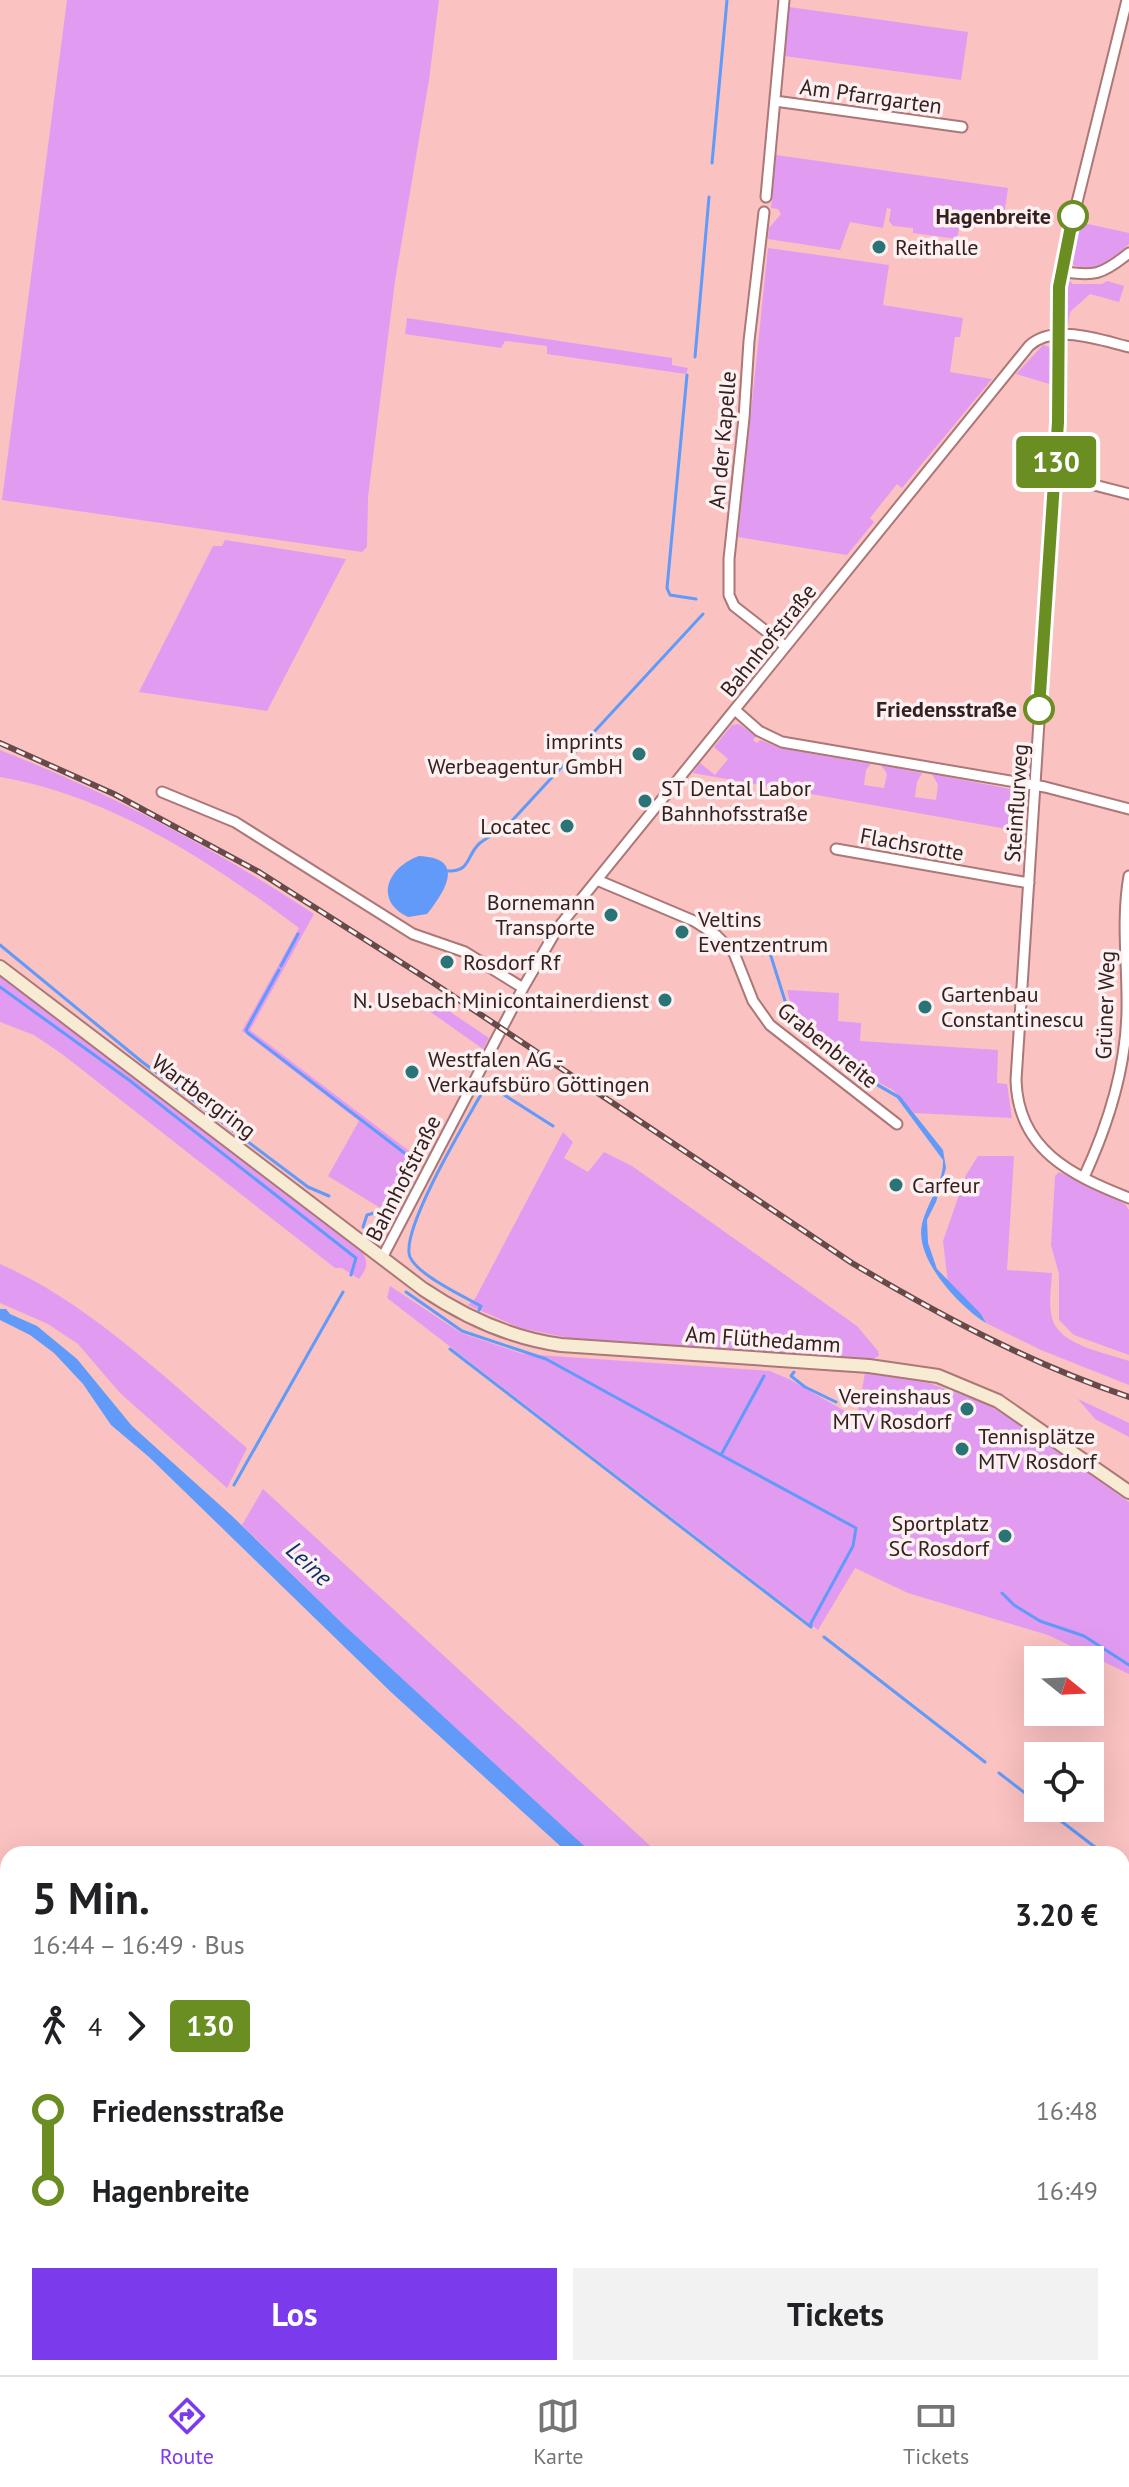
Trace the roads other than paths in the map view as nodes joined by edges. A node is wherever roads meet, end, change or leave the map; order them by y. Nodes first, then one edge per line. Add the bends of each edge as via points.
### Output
1 (784, 0) edge
2 (1127, 0) edge
3 (775, 101) junction
4 (962, 127) dead end
5 (766, 197) dead end
6 (764, 212) dead end
7 (1129, 253) edge
8 (1060, 271) junction
9 (1058, 336) junction
10 (1129, 347) edge
11 (1055, 475) junction
12 (1129, 494) edge
13 (785, 646) junction
14 (735, 710) junction
15 (1034, 786) junction
16 (162, 792) dead end
17 (1129, 809) edge
18 (836, 849) dead end
19 (1129, 876) edge
20 (597, 880) junction
21 (1029, 883) junction
22 (0, 967) edge
23 (523, 988) junction
24 (897, 1124) dead end
25 (1084, 1177) junction
26 (1129, 1198) edge
27 (382, 1258) junction
28 (1129, 1492) edge

1 - 3 street
2 - 8 street
3 - 4 street, Am Pfarrgarten
3 - 5 street
6 - 13 street, An der Kapelle via 729,595 734,606
7 - 8 street via 1098,274
8 - 9 street, Steinflurweg
9 - 10 street via 1073,333
9 - 11 street, Steinflurweg
9 - 13 street, Bahnhofstraße via 1030,344
11 - 12 street
11 - 15 street, Steinflurweg
13 - 14 street, Bahnhofstraße
14 - 15 street via 782,742
14 - 20 street, Bahnhofstraße
15 - 17 street
15 - 21 street, Steinflurweg
16 - 23 street via 235,822 413,934 465,952
18 - 21 street, Flachsrotte
19 - 25 street, Grüner Weg via 1123,1056 1108,1119
20 - 23 street, Bahnhofstraße via 548,942
20 - 24 street, Grabenbreite via 716,935 734,953 753,1001 770,1025
21 - 25 street, Steinflurweg via 1018,1105 1038,1145
22 - 27 main road, Wartbergring
23 - 27 street, Bahnhofstraße
25 - 26 street, Steinflurweg
27 - 28 main road, Am Flüthedamm via 459,1312 528,1339 938,1376 1005,1405

